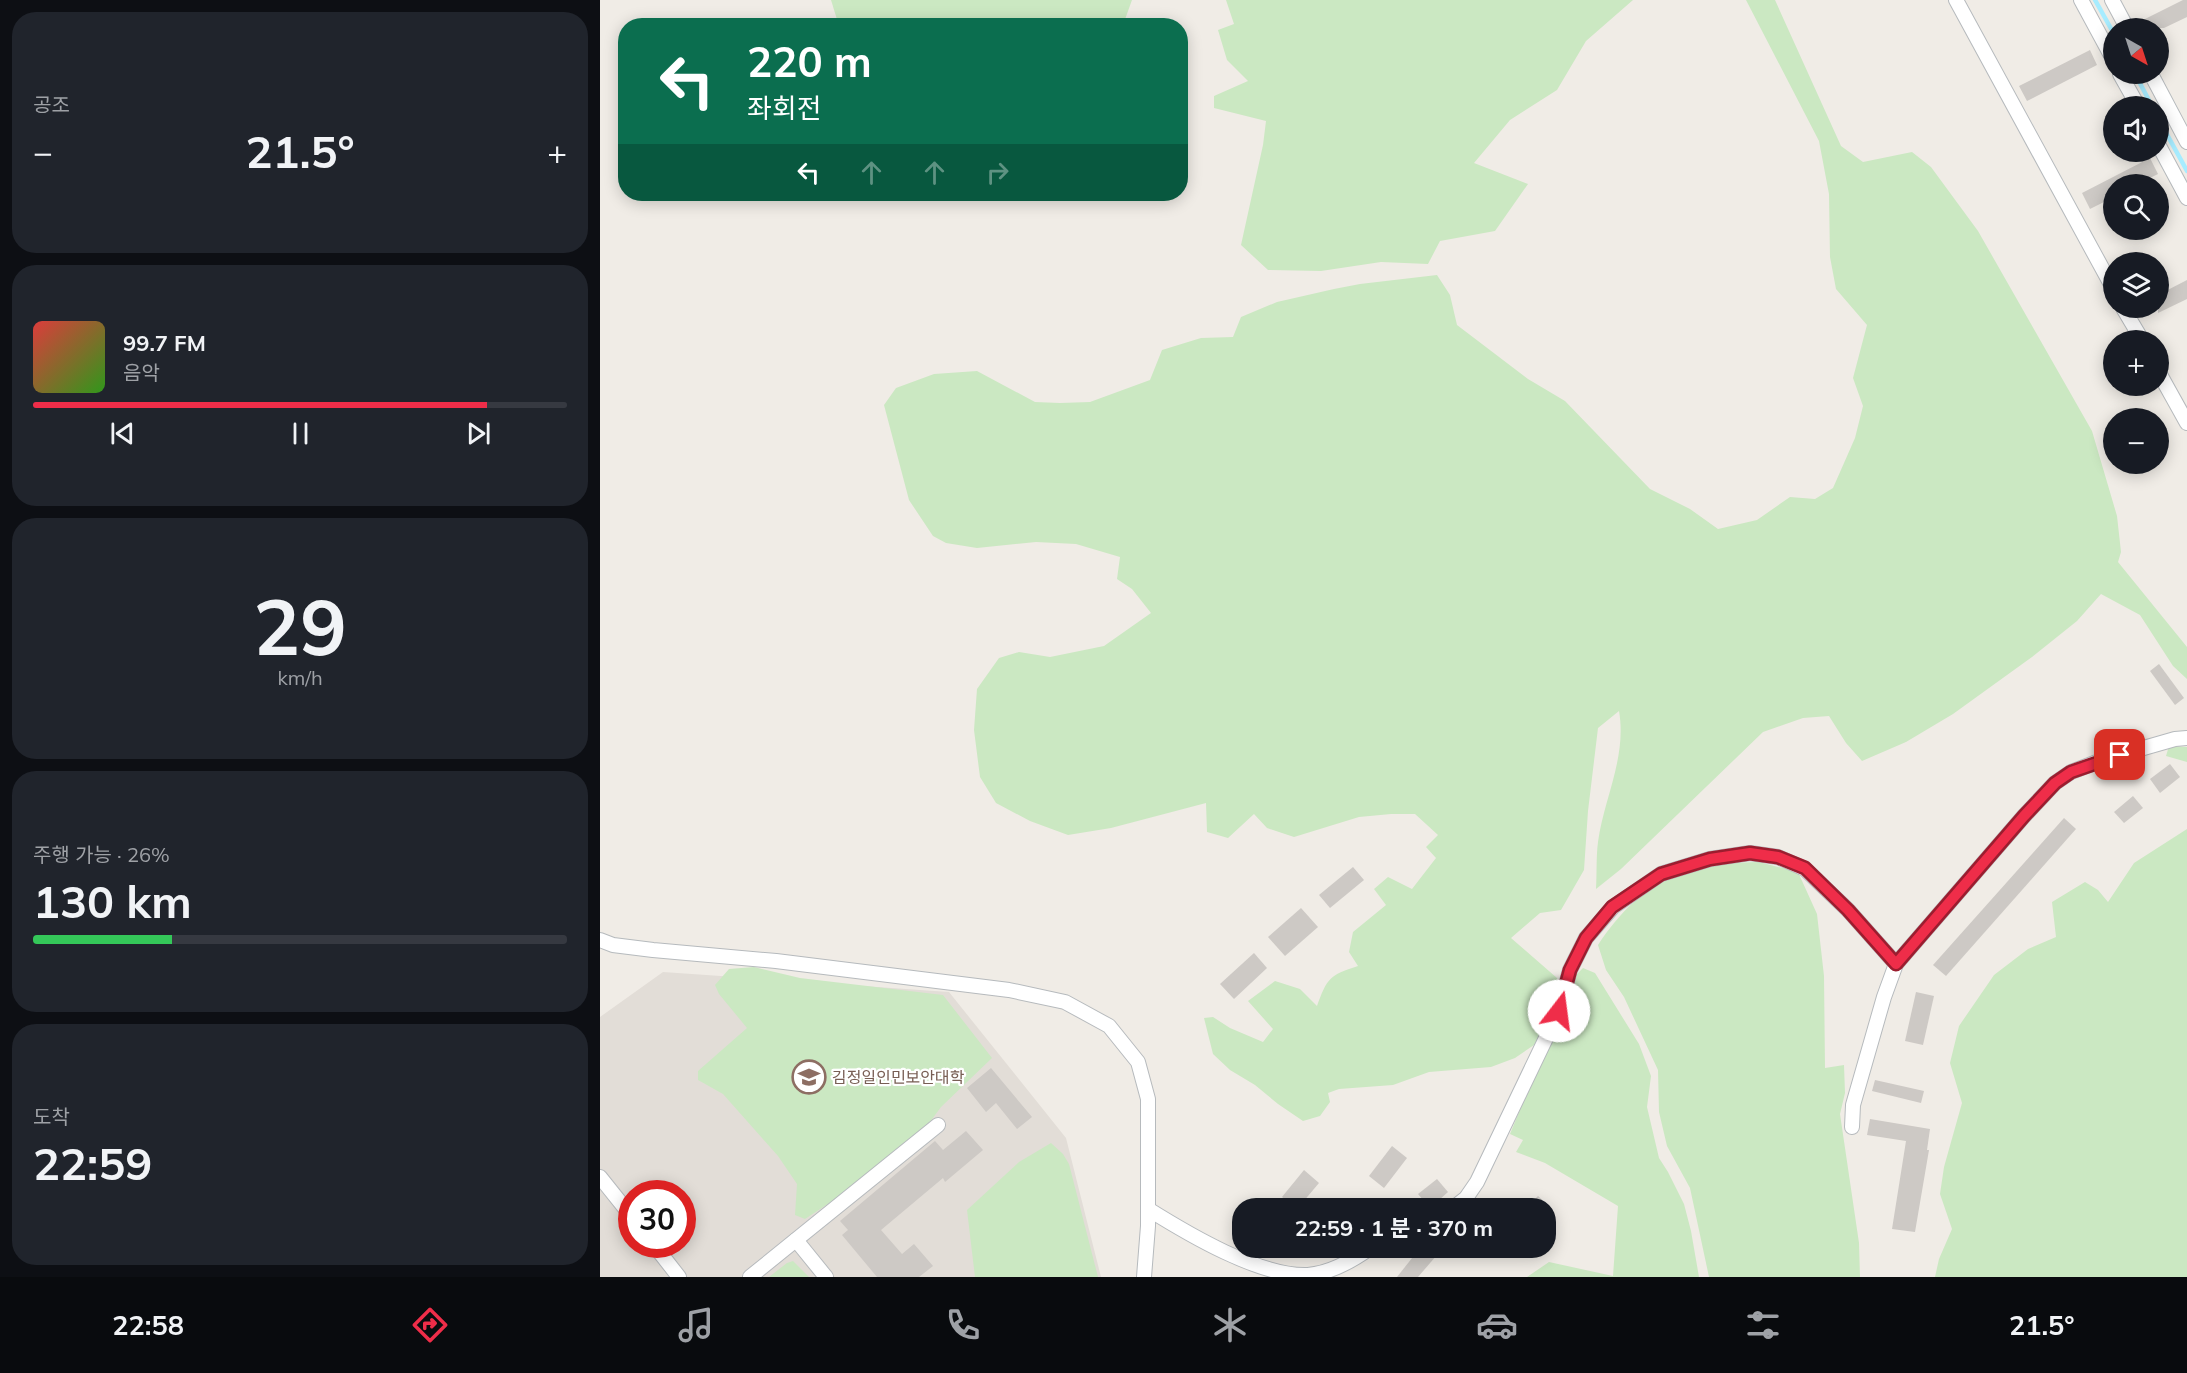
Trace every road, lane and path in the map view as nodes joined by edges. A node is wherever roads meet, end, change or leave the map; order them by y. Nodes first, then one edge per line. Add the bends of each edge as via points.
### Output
1 (1956, 0) edge
2 (2081, 0) edge
3 (2112, 0) edge
4 (2122, 18) edge
5 (2103, 41) edge
6 (2156, 84) edge
7 (2187, 142) edge
8 (2168, 162) edge
9 (2187, 198) edge
10 (2103, 270) edge
11 (2169, 391) edge
12 (2187, 423) edge
13 (2187, 738) edge
14 (600, 940) edge
15 (1896, 964) junction
16 (938, 1125) dead end
17 (1852, 1127) dead end
18 (600, 1177) edge
19 (1466, 1198) edge
20 (618, 1200) edge
21 (1148, 1209) junction
22 (796, 1240) junction
23 (1232, 1255) edge
24 (664, 1258) edge
25 (1238, 1258) edge
26 (1357, 1258) edge
27 (679, 1277) edge
28 (750, 1277) edge
29 (826, 1277) edge
30 (1144, 1277) edge

1 - 10 street
2 - 5 street
3 - 4 street
6 - 7 street
8 - 9 street
11 - 12 street
13 - 15 street via 2102,760 2055,783
14 - 21 street via 653,950 1009,990 1065,1002 1109,1026 1138,1062 1148,1099
15 - 17 street via 1852,1105
15 - 19 street via 1805,868 1778,857 1750,853 1710,859 1661,874 1612,907 1586,938 1570,970 1559,1011
16 - 22 street
18 - 20 street
21 - 23 street
21 - 30 street
22 - 28 street
22 - 29 street
24 - 27 street
25 - 26 street via 1289,1275 1334,1269

